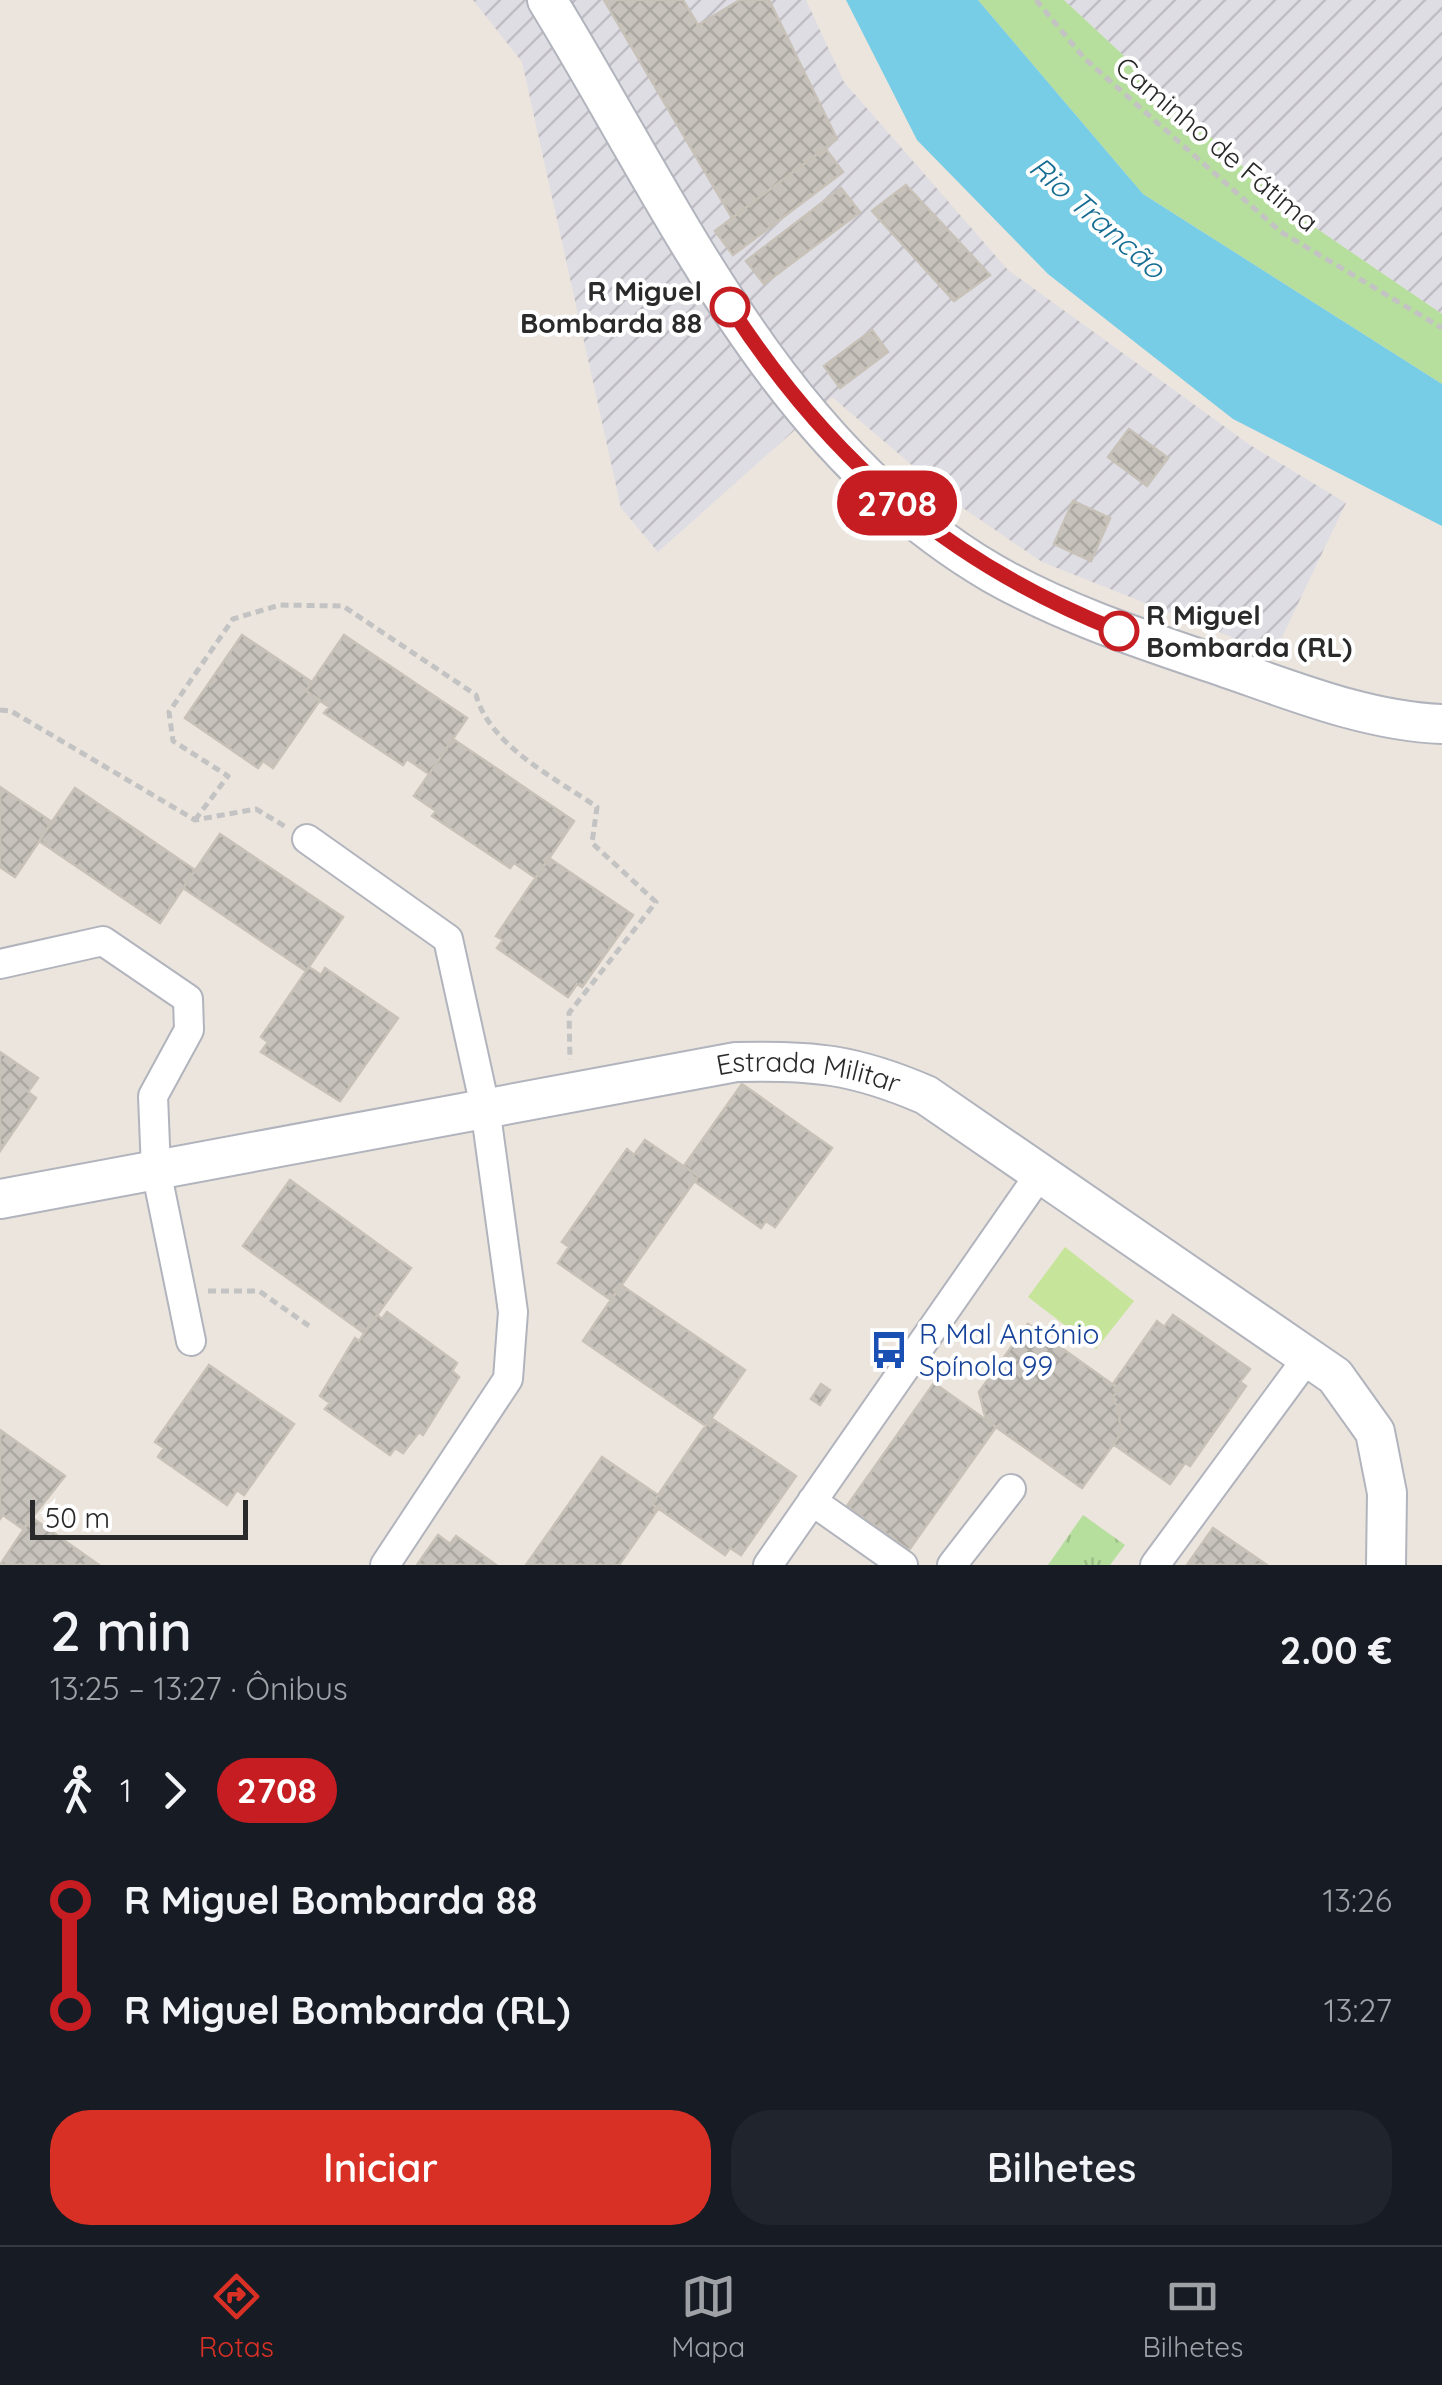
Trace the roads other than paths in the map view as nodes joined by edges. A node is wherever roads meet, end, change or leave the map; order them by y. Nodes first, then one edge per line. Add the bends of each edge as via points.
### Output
1 (547, 0) edge
2 (1442, 724) edge
3 (307, 839) road end
4 (0, 964) edge
5 (484, 1107) junction
6 (156, 1170) junction
7 (1040, 1174) junction
8 (0, 1200) edge
9 (191, 1341) dead end
10 (1308, 1357) junction
11 (1011, 1489) dead end
12 (812, 1501) junction
13 (386, 1565) edge
14 (768, 1565) edge
15 (904, 1565) edge
16 (952, 1565) edge
17 (1155, 1565) edge
18 (1386, 1565) edge

1 - 2 street via 747,334 823,428 910,514 992,572 1058,607 1368,713
3 - 5 street via 448,939
4 - 6 street via 103,940 188,999 188,1030 152,1096
5 - 6 street, Estrada Militar
5 - 7 street, Estrada Militar via 736,1062 808,1060 854,1068 926,1095
5 - 13 street via 513,1312 508,1379
6 - 8 street, Estrada Militar
6 - 9 street
7 - 10 street, Estrada Militar
7 - 12 street
10 - 17 street
10 - 18 street, Estrada Militar via 1335,1376 1375,1432 1386,1493
11 - 16 street
12 - 14 street
12 - 15 street

